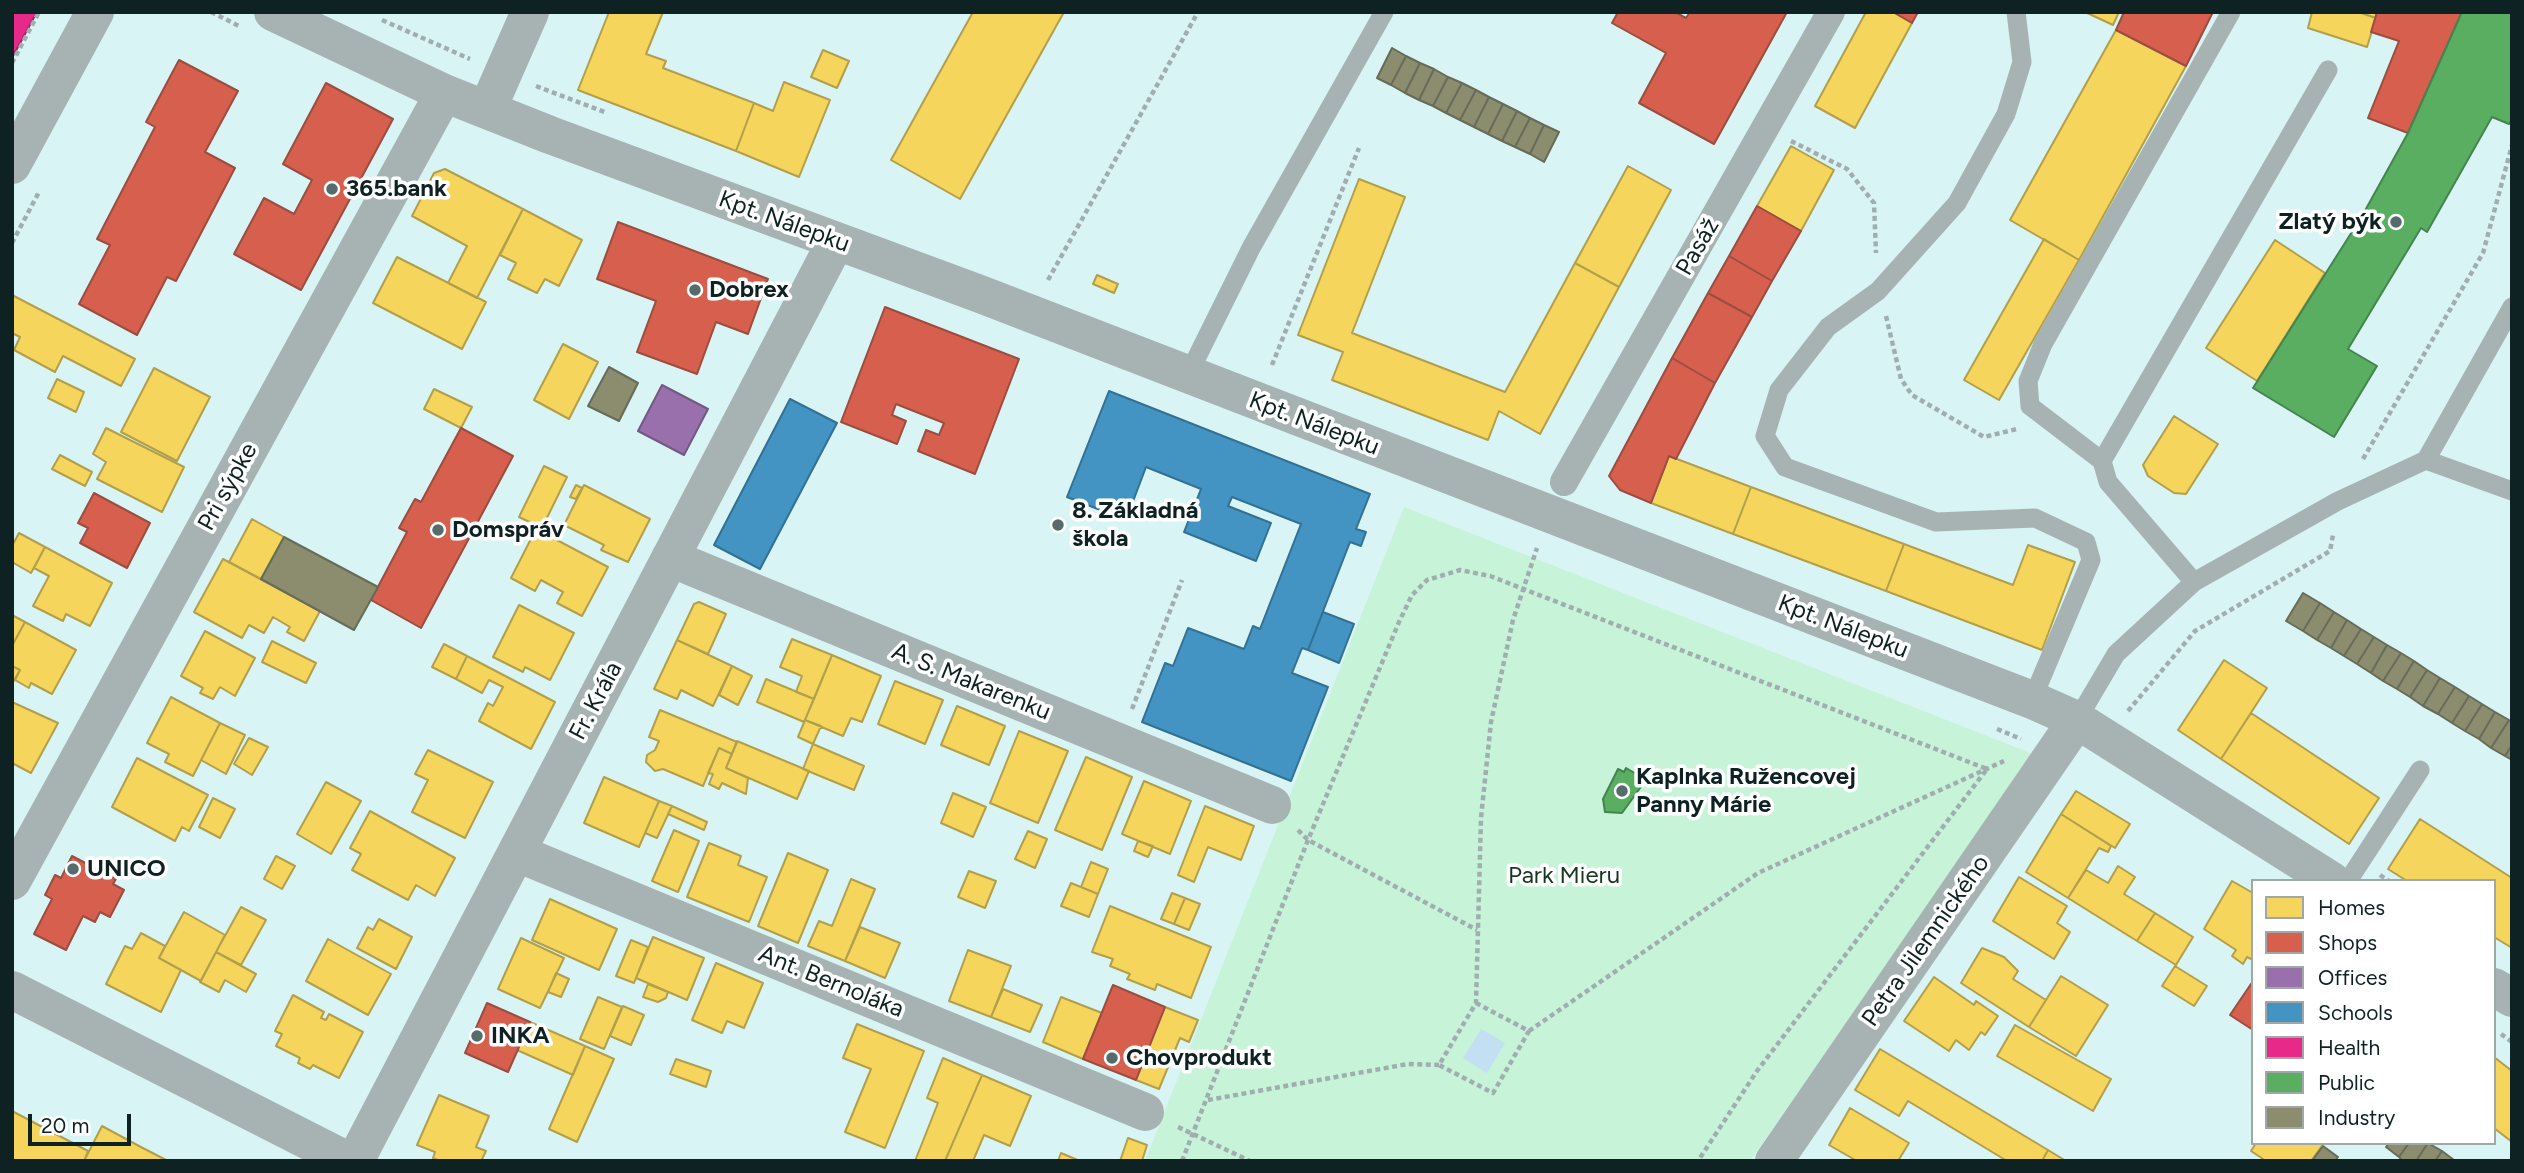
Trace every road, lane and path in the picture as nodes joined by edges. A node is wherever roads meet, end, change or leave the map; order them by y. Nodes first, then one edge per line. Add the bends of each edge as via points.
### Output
1 (39, 12) edge
2 (95, 12) edge
3 (274, 12) edge
4 (530, 12) edge
5 (1198, 12) edge
6 (1384, 12) edge
7 (1831, 12) edge
8 (2016, 12) edge
9 (2231, 12) edge
10 (12, 63) edge
11 (2328, 69) dead end
12 (444, 93) junction
13 (487, 110) junction
14 (2512, 145) edge
15 (1359, 148) dead end
16 (12, 165) edge
17 (836, 241) junction
18 (2512, 307) edge
19 (1031, 316) junction
20 (1272, 365) dead end
21 (1188, 375) junction
22 (2426, 460) junction
23 (2102, 461) junction
24 (1564, 482) dead end
25 (2512, 491) edge
26 (2338, 501) junction
27 (1541, 540) dead end
28 (670, 558) junction
29 (1182, 580) dead end
30 (2194, 582) junction
31 (1521, 588) junction
32 (2032, 700) junction
33 (2127, 712) dead end
34 (2077, 720) junction
35 (1118, 742) junction
36 (2011, 757) dead end
37 (1987, 769) junction
38 (2420, 770) dead end
39 (1272, 805) joint
40 (1308, 840) junction
41 (517, 853) junction
42 (2329, 879) edge
43 (2349, 879) edge
44 (12, 881) edge
45 (1477, 930) junction
46 (2496, 988) edge
47 (12, 990) edge
48 (2512, 998) edge
49 (1476, 1003) junction
50 (1529, 1031) junction
51 (1439, 1065) junction
52 (1207, 1100) junction
53 (1145, 1112) dead end
54 (1193, 1134) junction
55 (348, 1161) edge
56 (355, 1161) edge
57 (1182, 1161) edge
58 (1250, 1161) edge
59 (1698, 1161) edge
60 (1774, 1161) edge

1 - 10 path
2 - 16 street
3 - 12 street, Kpt. Nálepku
4 - 13 street
5 - 19 path
6 - 21 lane via 1251,248
7 - 24 street, Pasáž
8 - 32 lane via 2022,62 2006,114 1956,203 1878,291 1828,327 1779,390 1765,436 1785,467 1936,522 2035,518 2086,542 2091,560
9 - 23 lane via 2043,344 2028,381 2030,406
11 - 23 lane
12 - 13 street, Kpt. Nálepku
12 - 44 street, Pri sýpke
13 - 17 street, Kpt. Nálepku
14 - 26 path via 2483,253
15 - 20 path
17 - 19 street, Kpt. Nálepku
17 - 28 street, Fr. Kráľa
18 - 22 lane
19 - 21 street, Kpt. Nálepku
21 - 32 street, Kpt. Nálepku
22 - 25 lane
22 - 26 lane
23 - 30 lane via 2108,482
26 - 30 lane
26 - 33 path via 2330,551 2195,631
27 - 31 path
28 - 35 street, A. S. Makarenku
28 - 41 street, Fr. Kráľa
29 - 35 path
30 - 34 lane via 2116,654
31 - 37 path
31 - 40 path via 1460,570 1427,580 1412,595
31 - 45 path via 1491,722 1481,818
32 - 34 street, Kpt. Nálepku
34 - 42 street, Kpt. Nálepku
34 - 60 street, Petra Jilemnického
35 - 39 street, A. S. Makarenku
36 - 37 path
37 - 50 path via 1758,873
37 - 59 path via 1758,1071
38 - 43 lane
39 - 40 path
40 - 45 path
40 - 52 path
41 - 53 street, Ant. Bernoláka
41 - 56 street, Fr. Kráľa
45 - 49 path
46 - 48 street
47 - 55 street
49 - 50 path
49 - 51 path
50 - 51 path via 1493,1093
51 - 52 path via 1408,1064
52 - 54 path
54 - 57 path
54 - 58 path

